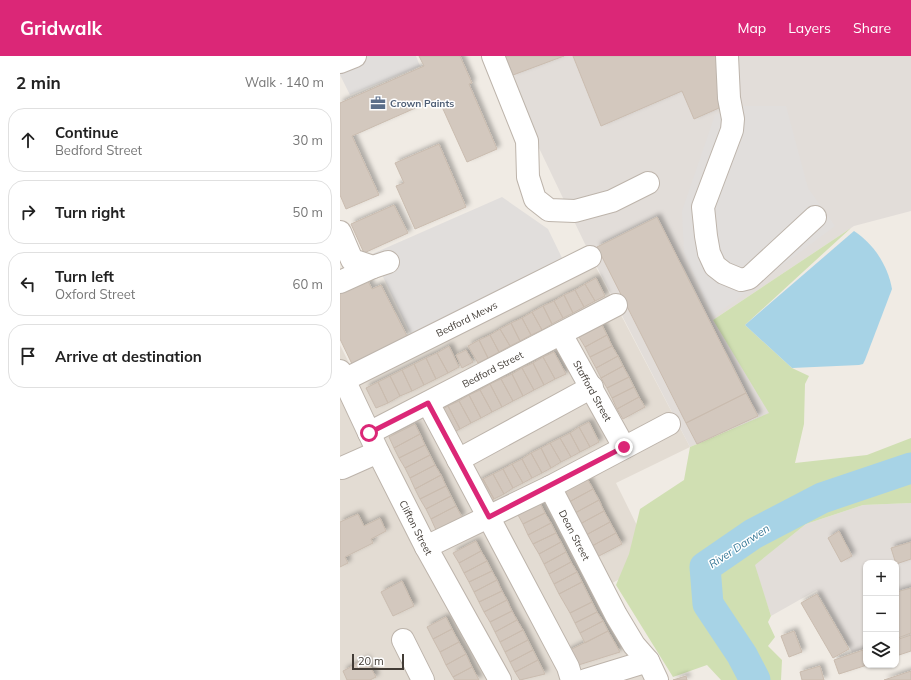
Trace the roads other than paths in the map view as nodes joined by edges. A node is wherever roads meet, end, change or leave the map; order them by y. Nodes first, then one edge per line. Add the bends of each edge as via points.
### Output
1 (355, 56) edge
2 (493, 56) edge
3 (727, 56) edge
4 (340, 62) edge
5 (648, 183) dead end
6 (815, 217) dead end
7 (340, 232) edge
8 (590, 258) dead end
9 (340, 282) edge
10 (616, 305) dead end
11 (561, 334) junction
12 (342, 376) edge
13 (592, 388) junction
14 (428, 403) junction
15 (669, 424) dead end
16 (374, 443) junction
17 (624, 447) junction
18 (458, 460) junction
19 (342, 468) dead end
20 (550, 487) junction
21 (489, 517) junction
22 (426, 547) junction
23 (403, 640) dead end
24 (653, 671) edge
25 (423, 680) edge
26 (500, 680) edge
27 (572, 680) edge
28 (586, 680) edge

1 - 4 street
2 - 5 street via 527,141 528,177 535,199 549,210 575,211 612,201
3 - 6 street via 732,130 703,207 709,253 715,266 741,280 749,278
7 - 9 street via 352,260 380,264
8 - 12 street, Bedford Mews
10 - 11 street, Bedford Street
11 - 13 street, Stafford Street
11 - 14 street, Bedford Street
12 - 16 street, Clifton Street
13 - 17 street, Stafford Street
13 - 18 street
14 - 16 street, Bedford Street
14 - 18 street
15 - 17 street
16 - 19 street, Bedford Street
16 - 22 street, Clifton Street
17 - 20 street
18 - 21 street
20 - 21 street
20 - 24 street, Dean Street via 616,615 634,646
21 - 22 street
21 - 27 street via 568,667
22 - 26 street, Clifton Street
23 - 25 street
24 - 28 street

